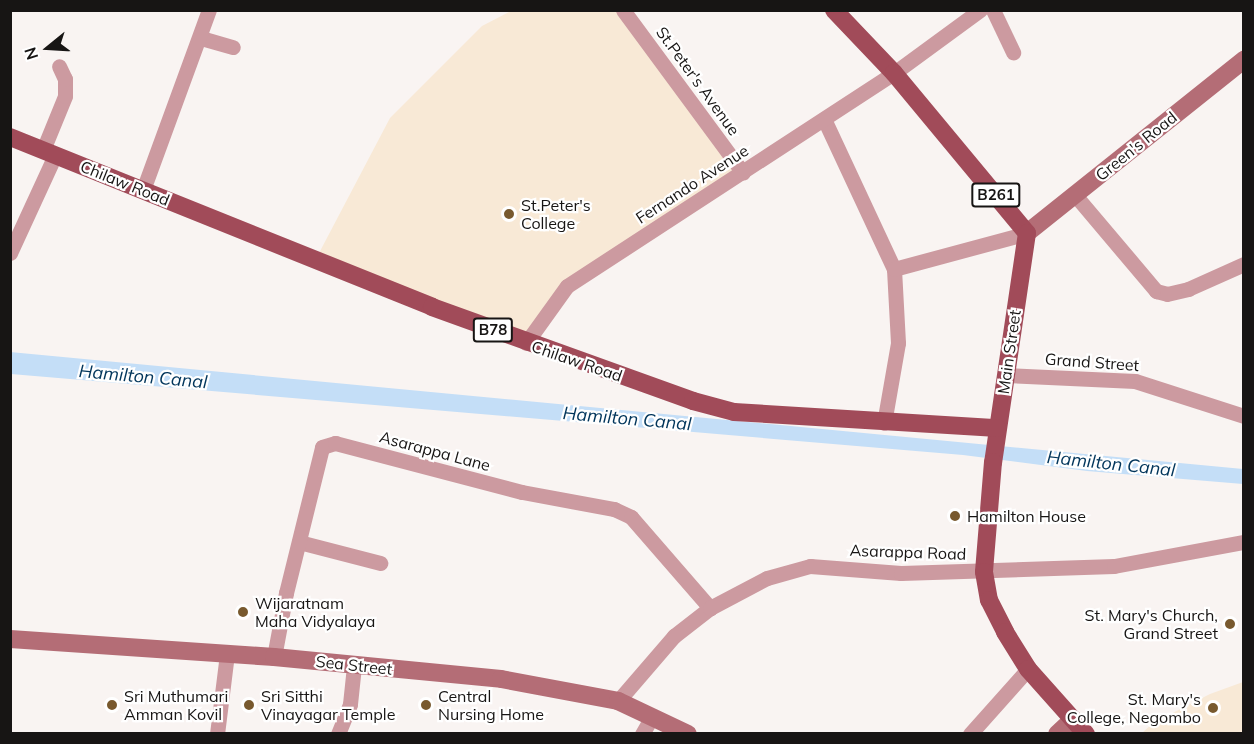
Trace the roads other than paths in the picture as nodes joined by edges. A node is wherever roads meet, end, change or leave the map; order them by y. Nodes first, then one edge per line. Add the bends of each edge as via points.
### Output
1 (208, 10) edge
2 (623, 10) edge
3 (834, 10) edge
4 (980, 10) edge
5 (993, 10) edge
6 (201, 38) junction
7 (233, 47) dead end
8 (1013, 52) dead end
9 (1244, 60) edge
10 (59, 66) dead end
11 (894, 73) junction
12 (824, 119) junction
13 (10, 137) edge
14 (49, 152) junction
15 (743, 173) junction
16 (143, 190) junction
17 (1075, 195) junction
18 (1027, 233) junction
19 (10, 253) edge
20 (1244, 264) edge
21 (894, 269) junction
22 (526, 343) junction
23 (1005, 375) junction
24 (1244, 416) edge
25 (884, 423) junction
26 (998, 428) junction
27 (298, 542) junction
28 (1244, 542) edge
29 (380, 563) dead end
30 (984, 572) junction
31 (710, 608) junction
32 (10, 639) edge
33 (227, 654) junction
34 (274, 657) junction
35 (354, 666) junction
36 (1028, 669) junction
37 (618, 701) junction
38 (652, 717) junction
39 (1073, 719) junction
40 (217, 734) edge
41 (338, 734) edge
42 (642, 734) edge
43 (688, 734) edge
44 (970, 734) edge
45 (1057, 734) edge
46 (1086, 734) edge

1 - 6 street
2 - 15 street, St.Peter's Avenue
3 - 11 main road, B261
4 - 11 street, Fernando Avenue
5 - 8 street
6 - 7 street
6 - 16 street
9 - 17 street, Green's Road
10 - 14 street via 65,79 65,96
11 - 12 street, Fernando Avenue
11 - 18 main road, B261
12 - 15 street, Fernando Avenue
12 - 21 street
13 - 14 main road, Chilaw Road / B78
14 - 16 main road, Chilaw Road / B78
14 - 19 street
15 - 22 street, Fernando Avenue via 567,286
16 - 22 main road, Chilaw Road / B78
17 - 18 street, Green's Road
17 - 20 street via 1156,291 1167,294 1188,289
18 - 21 street
18 - 23 main road, Main Street
21 - 25 street via 898,343
22 - 25 main road, Chilaw Road / B78 via 734,412
23 - 24 street, Grand Street via 1135,381
23 - 26 main road, Main Street
25 - 26 main road, Chilaw Road / B78
26 - 30 main road, Main Street
27 - 29 street
27 - 31 street, Asarappa Lane via 322,447 335,443 522,492 614,509 631,517
27 - 34 street, Asarappa Lane
28 - 30 street, Asarappa Road via 1114,566
30 - 31 street, Asarappa Road via 901,573 810,566 766,578
30 - 36 main road, Main Street via 989,600
31 - 37 street, Asarappa Road via 674,636
32 - 33 street, Sea Street
33 - 34 street, Sea Street
33 - 40 street
34 - 35 street, Sea Street
35 - 37 street, Sea Street via 501,679
35 - 41 street via 350,704
36 - 39 main road, Main Street
36 - 44 street
37 - 38 street, Sea Street
38 - 42 street
38 - 43 street, Sea Street
39 - 45 street
39 - 46 main road, Main Street

